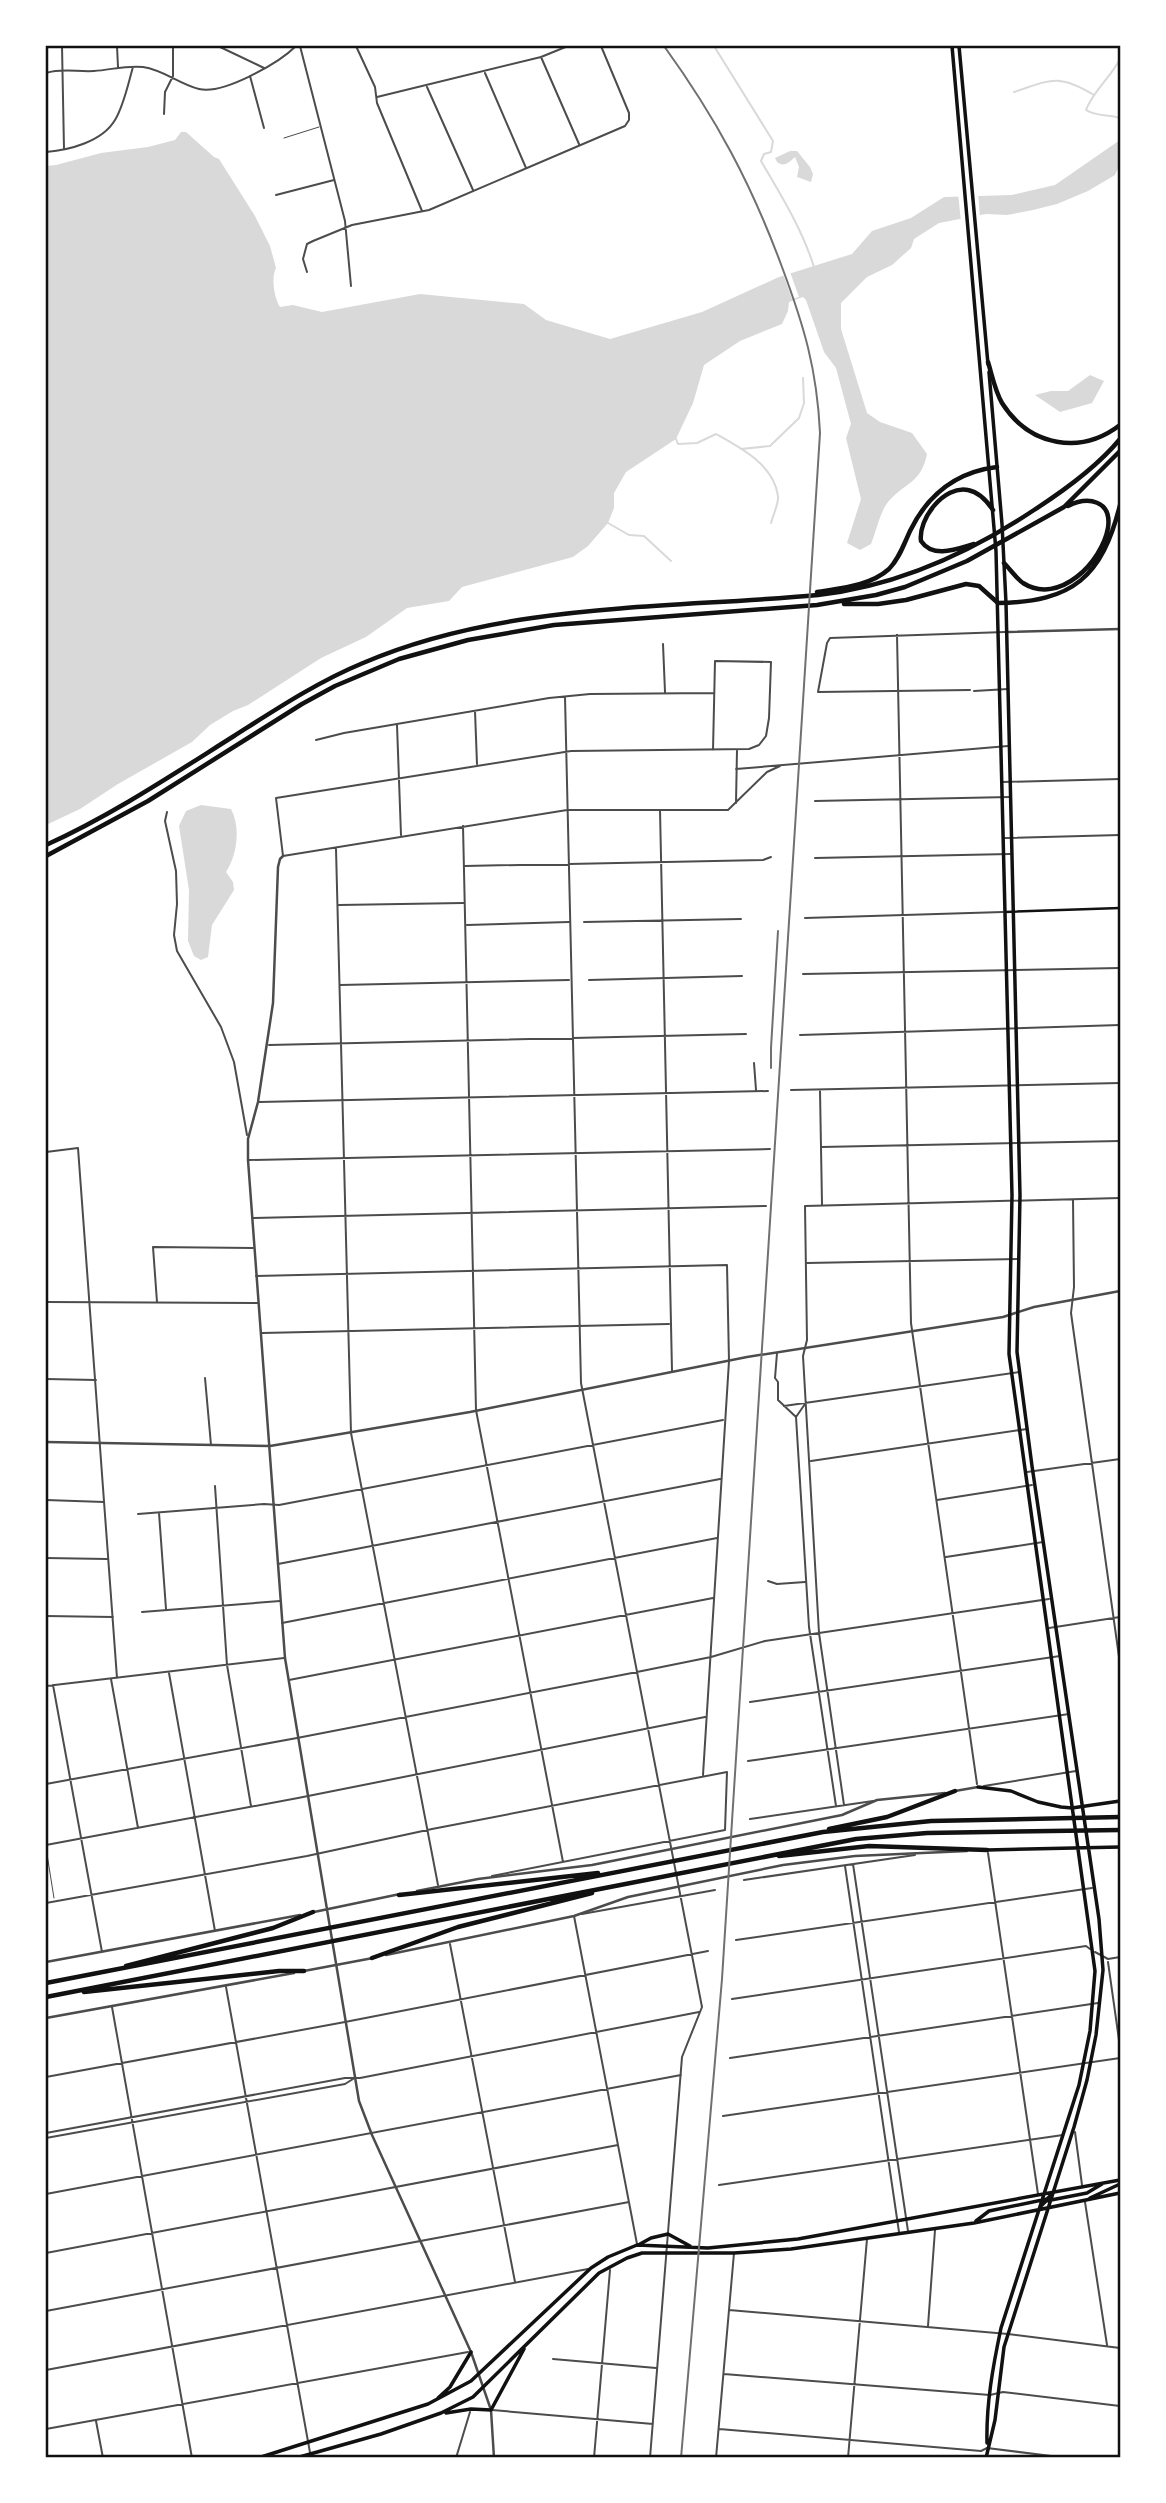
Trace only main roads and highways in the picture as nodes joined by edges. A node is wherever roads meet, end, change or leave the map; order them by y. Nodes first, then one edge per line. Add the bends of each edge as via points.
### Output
1 (952, 46) edge
2 (959, 46) edge
3 (988, 362) junction
4 (1121, 425) edge
5 (1121, 439) edge
6 (1121, 452) edge
7 (997, 467) junction
8 (989, 468) junction
9 (1121, 505) edge
10 (1064, 508) junction
11 (993, 510) junction
12 (985, 541) junction
13 (1004, 563) junction
14 (782, 598) junction
15 (998, 603) junction
16 (1006, 603) junction
17 (817, 605) junction
18 (46, 845) edge
19 (46, 856) edge
20 (1121, 908) edge
21 (1005, 912) junction
22 (1013, 912) junction
23 (978, 1787) road end
24 (956, 1791) road end
25 (1121, 1801) edge
26 (1083, 1807) junction
27 (1073, 1811) junction
28 (1121, 1817) edge
29 (1121, 1830) edge
30 (765, 1843) junction
31 (1121, 1847) edge
32 (1084, 1848) junction
33 (987, 1850) joint
34 (737, 1861) junction
35 (637, 1869) junction
36 (652, 1878) junction
37 (399, 1895) road end
38 (313, 1912) road end
39 (372, 1958) road end
40 (304, 1971) road end
41 (93, 1975) junction
42 (46, 1983) edge
43 (47, 1996) edge
44 (1121, 2182) edge
45 (1104, 2183) junction
46 (1045, 2193) junction
47 (1053, 2193) junction
48 (1121, 2193) edge
49 (1042, 2200) junction
50 (1051, 2200) junction
51 (1085, 2201) junction
52 (1040, 2208) junction
53 (1048, 2208) junction
54 (974, 2223) junction
55 (637, 2245) junction
56 (692, 2247) junction
57 (528, 2342) junction
58 (471, 2352) road end
59 (434, 2402) junction
60 (441, 2413) junction
61 (987, 2448) junction
62 (310, 2456) edge
63 (258, 2458) edge
64 (296, 2458) edge
65 (986, 2458) edge

1 - 8 main road
2 - 3 main road
3 - 4 highway via 1010,413 1043,438 1089,442
3 - 7 main road
5 - 12 highway via 1049,502
6 - 10 highway
7 - 8 highway
7 - 13 main road
8 - 11 main road
8 - 14 highway via 968,473 935,494 883,573 856,585
9 - 16 highway via 1109,544 1079,584 1055,595
10 - 13 highway via 1089,499 1106,514 1107,532 1084,570 1065,584 1040,588 1024,584
10 - 17 highway via 934,576 876,595
11 - 12 highway via 975,492 954,491 929,513 920,536 927,548 939,552
11 - 15 main road
12 - 14 highway via 872,586
13 - 16 main road
14 - 18 highway via 531,619 396,650 297,696 142,795
15 - 16 highway
15 - 17 highway via 984,589 966,584 878,604
15 - 21 main road
16 - 22 main road
17 - 19 highway via 554,625 468,640 399,659 302,704 148,801
20 - 22 main road
21 - 22 main road
21 - 27 main road via 1012,1374
22 - 26 main road via 1020,1200 1017,1352
23 - 27 main road via 1011,1791
24 - 30 highway via 887,1816
25 - 26 main road
26 - 27 main road
26 - 32 main road via 1088,1841
27 - 32 main road via 1077,1841
28 - 30 highway via 894,1824
29 - 34 highway via 891,1835
30 - 35 highway
31 - 32 main road
32 - 33 main road
32 - 46 main road via 1094,1971 1090,2031 1079,2085
32 - 47 main road via 1095,1887 1103,1970 1090,2062
33 - 34 highway via 869,1846
34 - 36 highway
35 - 37 highway
35 - 41 highway
36 - 39 highway via 458,1927
36 - 43 highway
38 - 41 highway via 272,1928
40 - 43 highway
41 - 42 highway
44 - 45 main road
44 - 51 main road
45 - 47 main road
45 - 50 main road via 1087,2193
46 - 47 main road
46 - 49 main road
46 - 56 main road via 798,2239
47 - 49 main road
47 - 50 main road
48 - 51 main road
49 - 52 main road
49 - 54 main road via 989,2211
50 - 52 main road
50 - 53 main road
51 - 53 main road
52 - 53 main road
52 - 54 main road
52 - 61 main road via 994,2362
53 - 61 main road via 1004,2347
54 - 57 main road via 791,2249 642,2253 599,2273
55 - 56 main road
55 - 56 main road via 668,2234
55 - 59 main road via 591,2268 471,2381
57 - 60 main road via 473,2397
57 - 60 main road via 491,2410
58 - 59 main road
59 - 63 main road
60 - 62 main road
61 - 65 main road
62 - 64 main road

